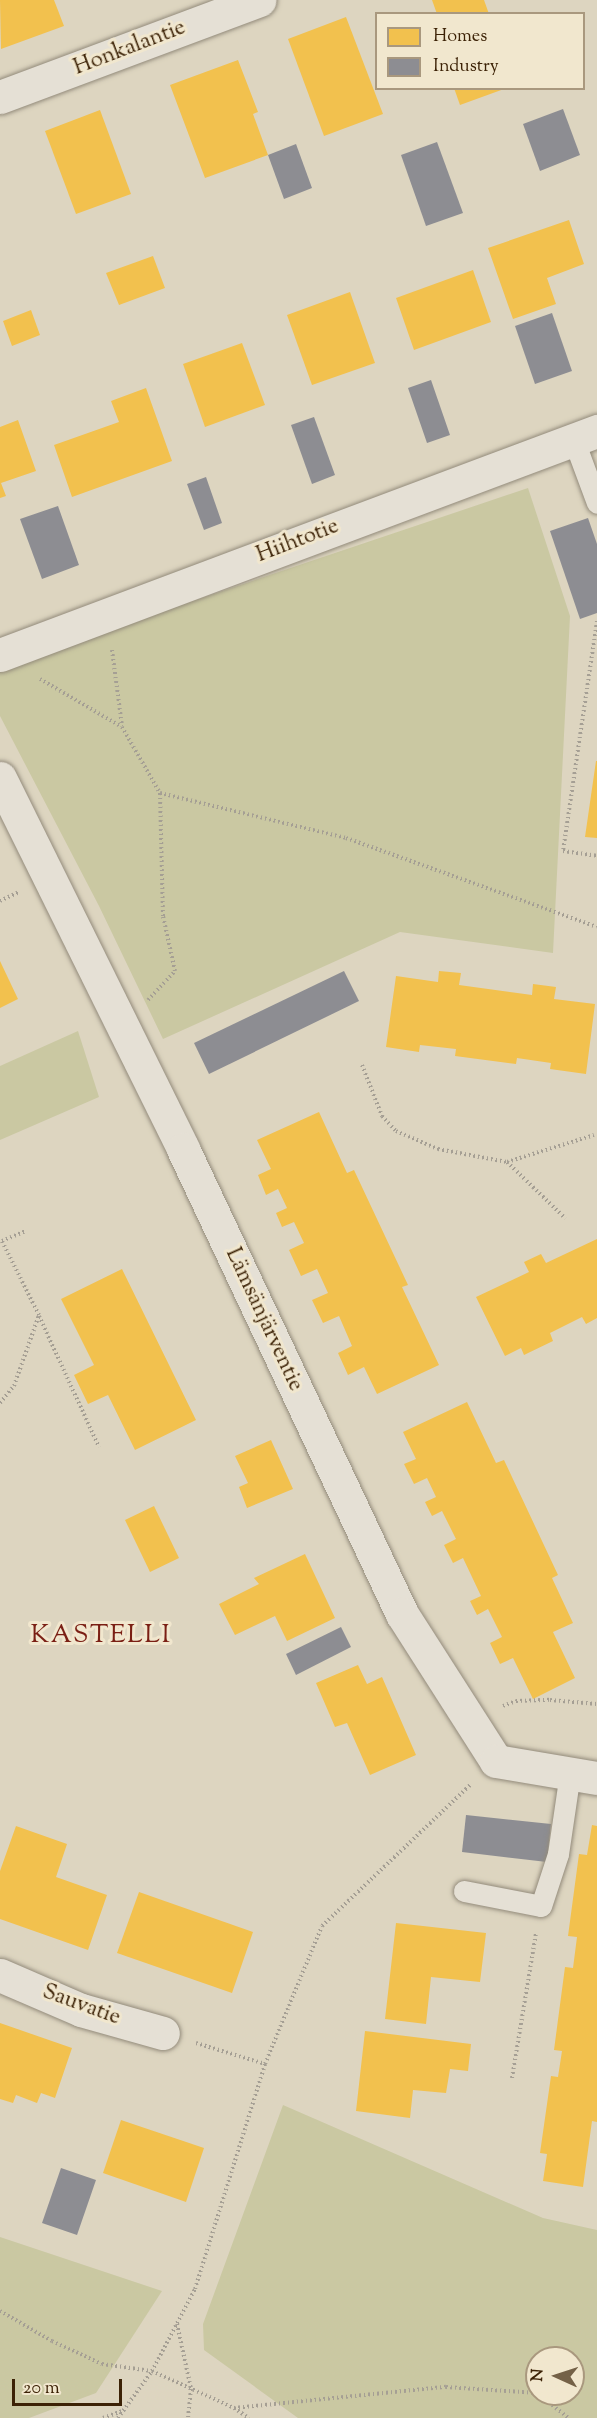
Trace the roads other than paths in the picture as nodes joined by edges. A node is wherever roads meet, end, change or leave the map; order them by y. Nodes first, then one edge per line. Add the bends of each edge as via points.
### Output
1 (259, 0) edge
2 (0, 97) edge
3 (585, 434) edge
4 (597, 503) edge
5 (0, 655) edge
6 (0, 778) edge
7 (584, 1776) edge
8 (464, 1892) dead end
9 (0, 1975) edge
10 (163, 2033) road end

1 - 2 street, Honkalantie
3 - 4 lane
3 - 5 street, Hiihtotie
6 - 7 street, Lämsänjärventie via 123,1026 402,1614 496,1761
7 - 8 lane via 541,1906
9 - 10 street, Sauvatie via 81,2010

